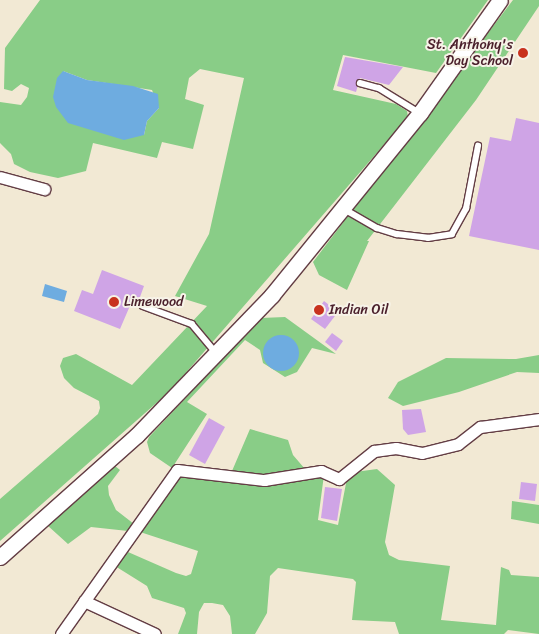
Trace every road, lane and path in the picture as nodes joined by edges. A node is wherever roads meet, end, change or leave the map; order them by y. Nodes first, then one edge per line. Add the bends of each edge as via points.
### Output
1 (500, 0) edge
2 (360, 83) dead end
3 (420, 113) junction
4 (478, 146) dead end
5 (0, 177) edge
6 (44, 189) dead end
7 (348, 211) junction
8 (143, 306) dead end
9 (214, 349) junction
10 (539, 419) edge
11 (0, 557) edge
12 (84, 601) junction
13 (61, 634) edge
14 (155, 634) edge

1 - 3 street
2 - 3 lane via 386,93
3 - 7 street
4 - 7 lane via 466,209 452,234 420,237 377,228
5 - 6 street
7 - 9 street via 239,331
8 - 9 lane via 192,324
9 - 11 street via 136,435
10 - 12 street via 480,427 458,444 422,453 396,448 374,451 339,479 321,471 264,480 177,470
12 - 13 street
12 - 14 street

